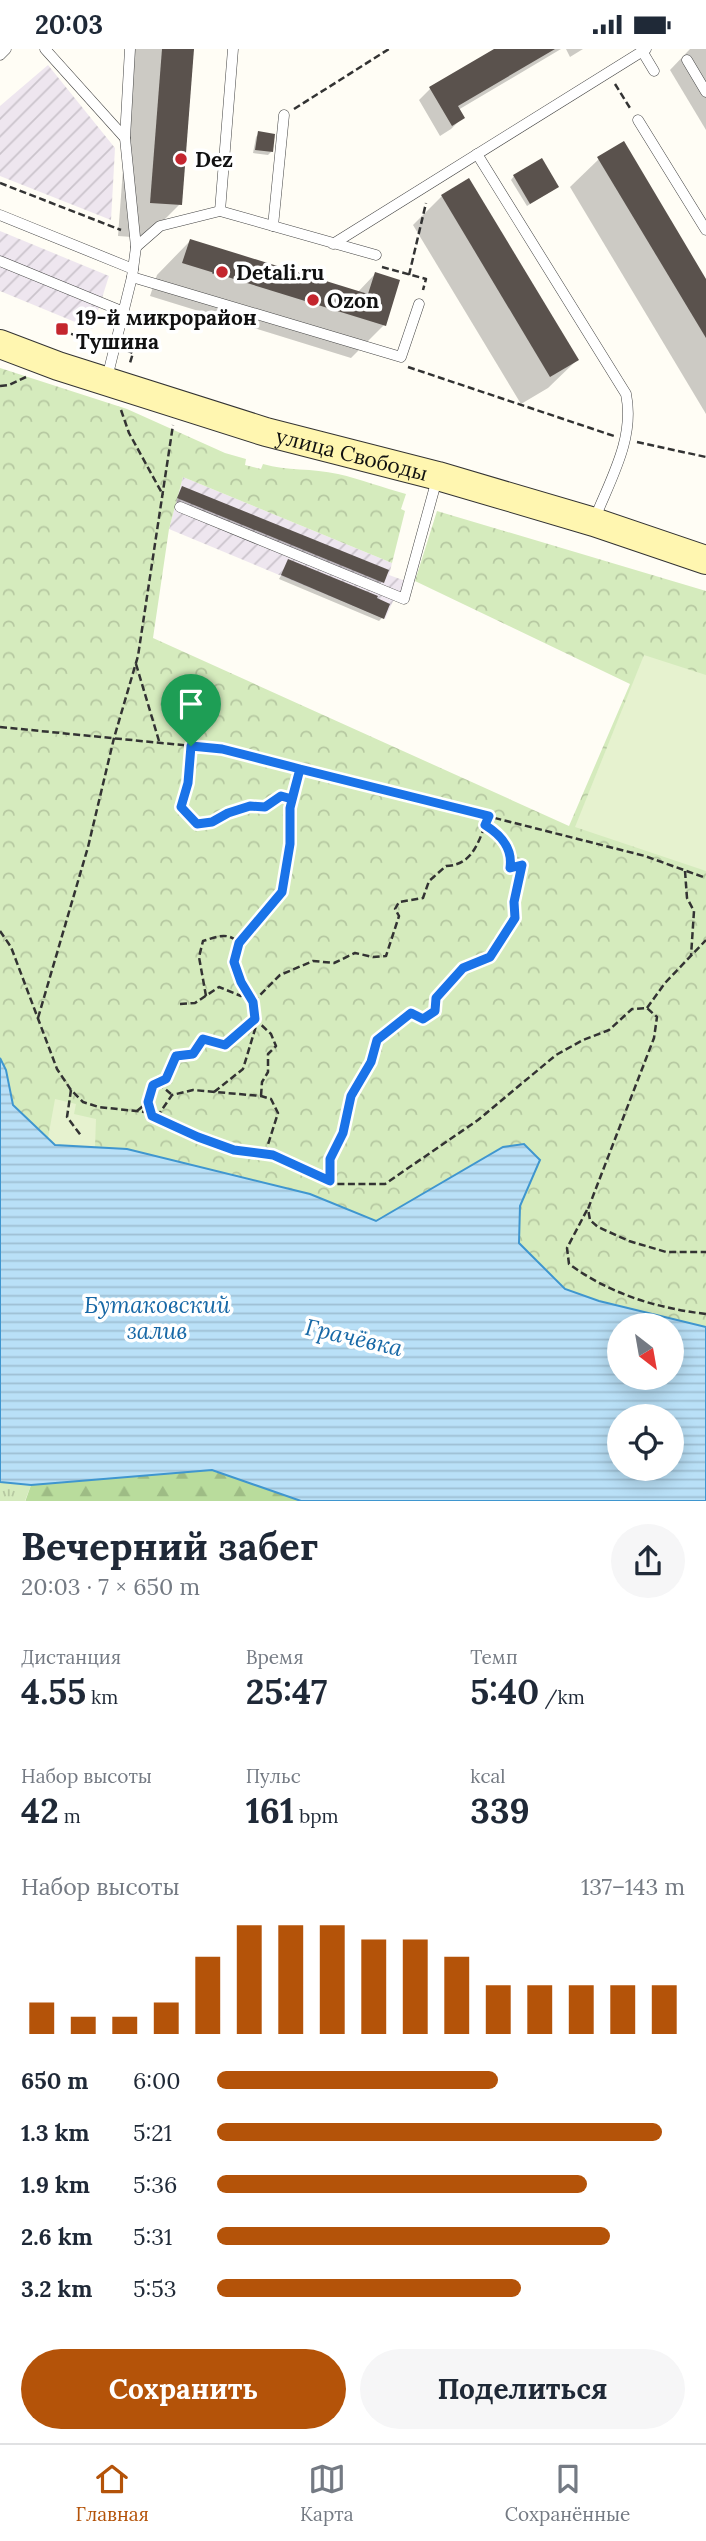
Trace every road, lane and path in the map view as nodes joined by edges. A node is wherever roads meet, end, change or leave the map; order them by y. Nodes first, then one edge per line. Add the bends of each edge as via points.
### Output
1 (6, 49) edge
2 (45, 49) edge
3 (130, 49) edge
4 (233, 49) edge
5 (389, 49) edge
6 (644, 50) edge
7 (0, 55) edge
8 (687, 60) dead end
9 (654, 71) dead end
10 (608, 73) junction
11 (706, 92) edge
12 (284, 115) joint
13 (638, 120) joint
14 (125, 138) junction
15 (477, 154) junction
16 (0, 183) edge
17 (431, 183) junction
18 (220, 211) junction
19 (0, 215) edge
20 (274, 226) junction
21 (706, 230) edge
22 (133, 235) junction
23 (333, 243) junction
24 (136, 247) junction
25 (376, 255) joint
26 (0, 261) edge
27 (133, 273) junction
28 (409, 275) junction
29 (419, 304) joint
30 (124, 312) junction
31 (0, 344) edge
32 (401, 357) junction
33 (29, 375) dead end
34 (0, 386) edge
35 (112, 392) junction
36 (173, 425) dead end
37 (626, 440) junction
38 (706, 457) edge
39 (438, 476) junction
40 (163, 495) junction
41 (180, 507) dead end
42 (594, 522) junction
43 (706, 559) edge
44 (136, 664) junction
45 (0, 727) edge
46 (114, 738) junction
47 (159, 743) junction
48 (191, 746) junction
49 (300, 769) junction
50 (292, 799) junction
51 (489, 816) junction
52 (485, 825) junction
53 (685, 871) junction
54 (706, 879) edge
55 (0, 931) edge
56 (706, 940) edge
57 (239, 943) junction
58 (691, 956) junction
59 (247, 993) junction
60 (206, 996) junction
61 (253, 1002) junction
62 (180, 1004) dead end
63 (647, 1007) junction
64 (38, 1018) junction
65 (255, 1019) junction
66 (158, 1083) junction
67 (71, 1090) junction
68 (214, 1093) junction
69 (172, 1095) junction
70 (261, 1096) junction
71 (148, 1102) junction
72 (136, 1111) junction
73 (152, 1116) junction
74 (157, 1118) junction
75 (82, 1137) dead end
76 (265, 1154) junction
77 (330, 1181) junction
78 (588, 1209) junction
79 (706, 1252) edge
80 (706, 1314) edge

1 - 7 lane
2 - 14 lane
3 - 14 lane
4 - 18 lane
5 - 12 path
6 - 9 lane
6 - 10 lane
8 - 11 lane
10 - 13 path
10 - 15 lane
12 - 20 lane
13 - 21 lane
14 - 22 lane
15 - 17 lane
15 - 37 lane via 626,394 630,413
16 - 22 path
17 - 23 lane
17 - 28 path
18 - 20 lane
18 - 24 lane via 160,226
19 - 27 lane
20 - 23 lane
22 - 24 lane
23 - 25 lane
24 - 27 lane
25 - 28 path via 374,265
26 - 30 lane
27 - 30 lane
27 - 32 lane
28 - 29 path via 426,279
29 - 32 lane
30 - 35 lane
31 - 35 main road, улица Свободы
32 - 37 path via 410,369
33 - 34 path
35 - 39 main road, улица Свободы
35 - 40 path
36 - 40 path
37 - 38 path
37 - 42 lane
39 - 41 lane via 404,599
39 - 42 main road, улица Свободы
40 - 44 path
42 - 43 main road, улица Свободы
44 - 46 path
44 - 47 path
45 - 46 path
46 - 47 path
46 - 64 path
47 - 48 path
48 - 49 path
48 - 50 path via 181,807 197,824 250,806 265,807 281,796
49 - 50 path
49 - 51 path
50 - 57 path via 282,892
51 - 52 path
51 - 53 path via 645,856
52 - 61 path via 471,857 446,866 429,881 423,898 399,902 386,956 355,953 334,963 313,961 280,975
52 - 77 path via 502,836 510,868 522,865 515,918 490,957 463,968 436,998 435,1011 423,1019 411,1013 377,1040 371,1062 351,1096 343,1133 330,1159
53 - 54 path
53 - 58 path via 687,898 694,911
55 - 64 path via 11,947
56 - 58 path
57 - 59 path via 234,962
57 - 60 path via 225,934 203,941 199,957
58 - 63 path
59 - 60 path via 241,996 219,987
59 - 61 path
60 - 62 path
61 - 65 path
63 - 77 path via 632,1009 610,1030 556,1055 478,1120 385,1184
63 - 78 path via 657,1017 654,1038
64 - 67 path via 57,1069
65 - 66 path via 225,1045 203,1039 193,1054 176,1056 166,1079
65 - 68 path via 243,1069
65 - 70 path via 276,1046 268,1054
66 - 69 path
66 - 71 path
67 - 72 path via 83,1102
67 - 75 path via 67,1117
68 - 69 path via 193,1090
68 - 70 path
69 - 74 path
70 - 76 path via 271,1099 278,1113
71 - 72 path
71 - 73 path
72 - 73 path
73 - 74 path
74 - 76 path via 234,1150
76 - 77 path
78 - 79 path via 590,1220 598,1227 629,1241 666,1252
78 - 80 path via 567,1248 569,1264 624,1295 667,1309

